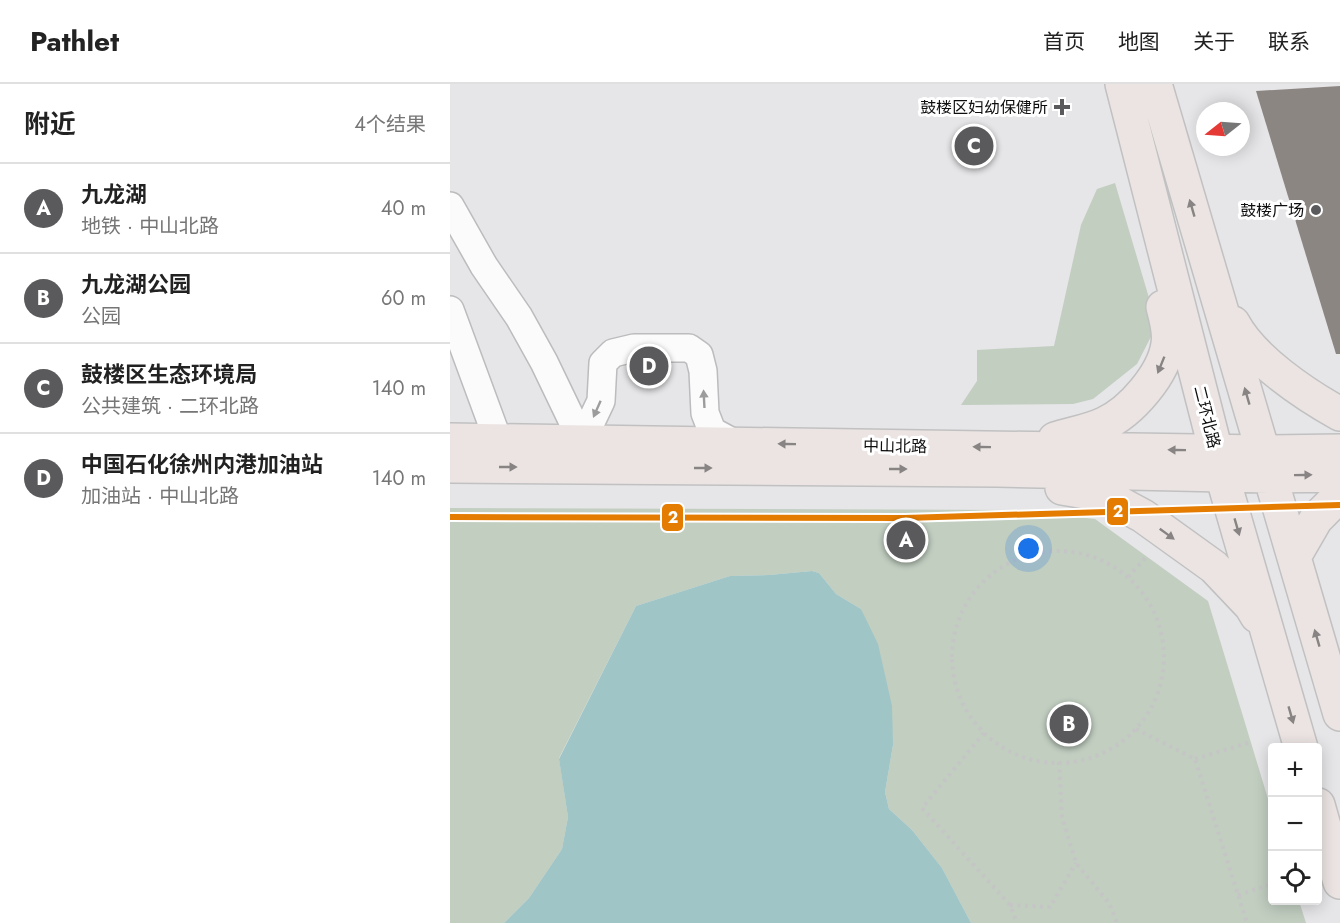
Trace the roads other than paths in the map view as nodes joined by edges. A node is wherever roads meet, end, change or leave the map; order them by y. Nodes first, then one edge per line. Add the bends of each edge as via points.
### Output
1 (1109, 84) edge
2 (1122, 84) edge
3 (1155, 84) edge
4 (450, 206) edge
5 (1215, 288) junction
6 (450, 310) edge
7 (1340, 414) edge
8 (450, 440) edge
9 (498, 440) junction
10 (582, 441) junction
11 (734, 443) junction
12 (1030, 448) junction
13 (1340, 451) edge
14 (1219, 463) junction
15 (1266, 464) junction
16 (450, 466) edge
17 (997, 470) junction
18 (1340, 475) edge
19 (1340, 495) edge
20 (1294, 557) junction
21 (1268, 633) junction
22 (1340, 714) edge
23 (1300, 743) edge
24 (1322, 822) edge
25 (1340, 882) edge

1 -> 12 main road via 1166,319 1168,343 1159,371 1127,407 1104,424
2 - 14 main road, 二环北路
5 -> 3 main road
4 - 10 street via 519,317
5 - 7 main road via 1240,336 1260,359
15 -> 5 main road
6 - 9 street
8 - 9 main road, 中山北路
9 - 10 main road, 中山北路
10 - 11 main road, 中山北路
11 -> 10 street via 712,431 705,413 699,355 689,348 613,352 603,363 601,401
12 -> 11 main road, 中山北路
14 -> 12 main road, 中山北路
13 - 15 main road, 中山北路
14 - 15 main road, 中山北路
14 - 17 main road, 中山北路
14 -> 21 main road, 二环北路
15 -> 18 main road, 中山北路
15 - 20 main road
16 -> 17 main road, 中山北路
17 -> 21 main road via 1045,485 1104,495 1143,516 1214,567 1251,606
19 - 20 main road via 1316,519
22 -> 20 main road
21 -> 23 main road, 二环北路
24 - 25 main road

